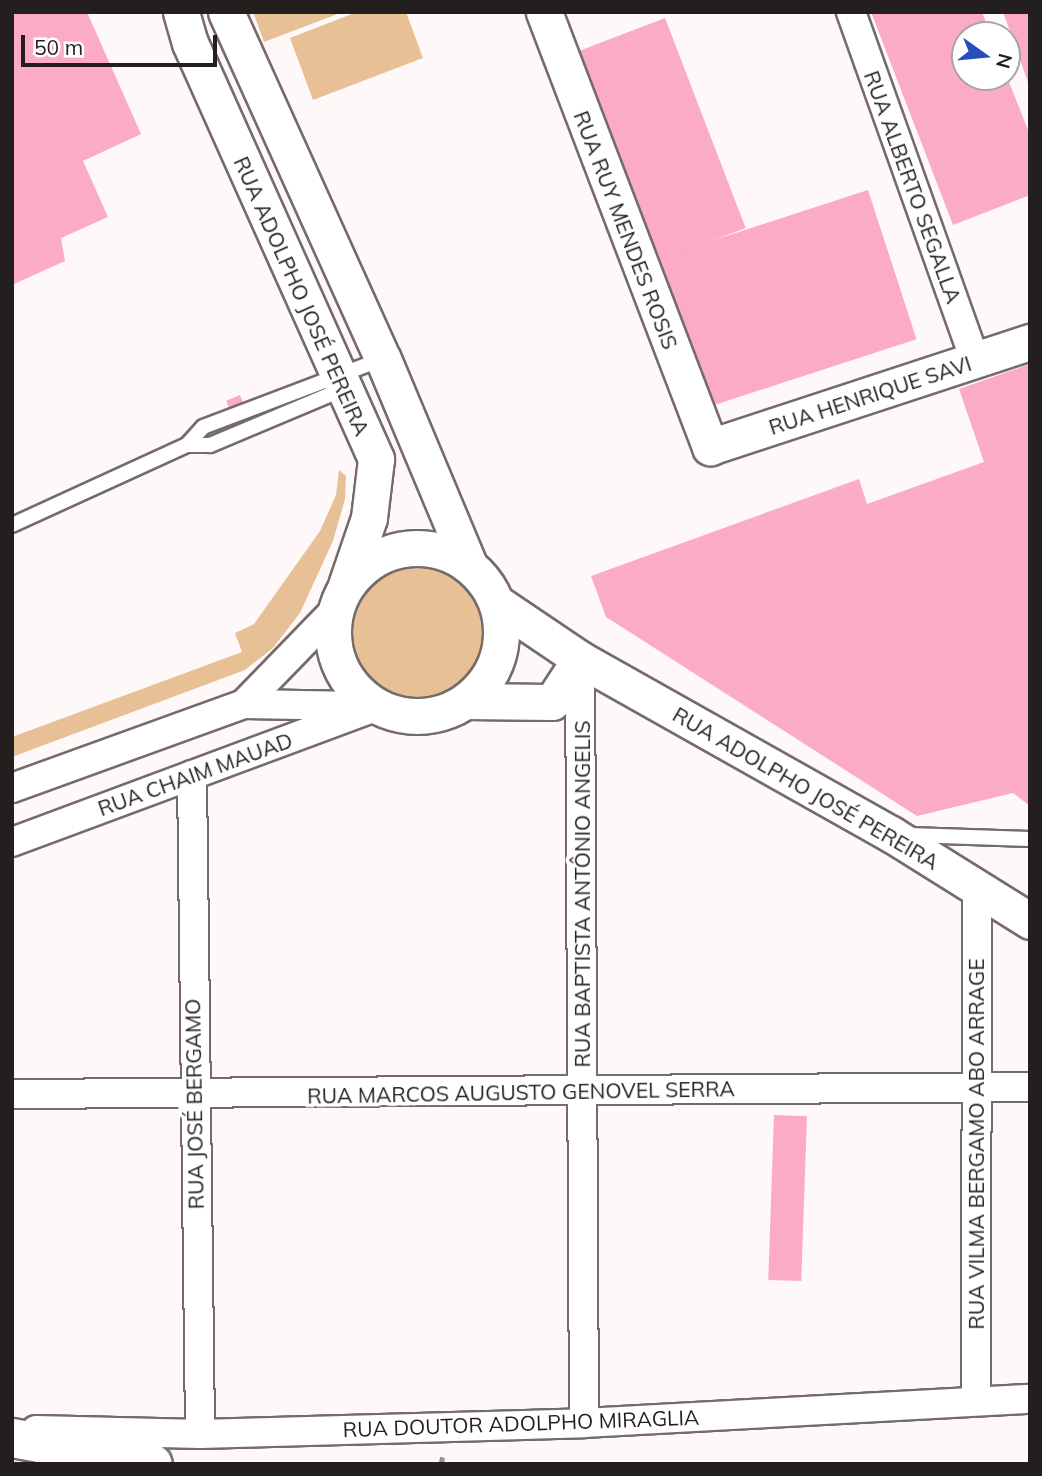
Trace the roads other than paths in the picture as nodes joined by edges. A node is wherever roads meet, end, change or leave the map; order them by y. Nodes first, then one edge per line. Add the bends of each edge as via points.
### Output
1 (181, 12) edge
2 (226, 12) edge
3 (544, 12) edge
4 (851, 12) edge
5 (1030, 342) edge
6 (383, 359) junction
7 (975, 361) junction
8 (340, 382) junction
9 (710, 447) joint
10 (12, 525) edge
11 (470, 565) junction
12 (340, 597) junction
13 (497, 603) junction
14 (580, 659) junction
15 (466, 701) junction
16 (244, 704) junction
17 (377, 706) junction
18 (192, 775) junction
19 (12, 788) edge
20 (891, 834) junction
21 (1030, 839) edge
22 (12, 842) edge
23 (977, 888) junction
24 (1030, 921) edge
25 (1030, 1087) edge
26 (974, 1088) junction
27 (583, 1092) junction
28 (12, 1094) edge
29 (193, 1095) junction
30 (1030, 1399) edge
31 (976, 1400) junction
32 (583, 1423) junction
33 (12, 1431) edge
34 (200, 1434) junction
35 (12, 1438) edge
36 (153, 1464) edge

1 - 8 street, RUA ADOLPHO JOSÉ PEREIRA via 190,43
2 - 6 street
3 - 9 street, RUA RUY MENDES ROSIS
4 - 7 street, RUA ALBERTO SEGALLA
5 - 7 street, RUA HENRIQUE SAVI
6 - 8 lane
6 - 11 street
7 - 9 street, RUA HENRIQUE SAVI
8 - 10 lane via 203,427 187,445
8 - 12 street, RUA ADOLPHO JOSÉ PEREIRA via 376,458 369,518
11 - 12 street via 445,551 417,547 390,551 365,564
11 - 13 street
12 - 16 street
12 - 17 street via 332,639 340,668 356,692
13 - 14 street, RUA ADOLPHO JOSÉ PEREIRA
13 - 15 street via 498,657 485,682
14 - 15 street via 552,702
14 - 20 street, RUA ADOLPHO JOSÉ PEREIRA
14 - 27 street, RUA BAPTISTA ANTÔNIO ANGELIS
15 - 17 street via 424,717 401,716
16 - 17 street
16 - 19 street
17 - 18 street, RUA CHAIM MAUAD
18 - 22 street, RUA CHAIM MAUAD
18 - 29 street, RUA JOSÉ BERGAMO
20 - 21 lane
20 - 23 street, RUA ADOLPHO JOSÉ PEREIRA
23 - 24 street, RUA ADOLPHO JOSÉ PEREIRA
23 - 26 street, RUA VILMA BERGAMO ABO ARRAGE
25 - 26 street, RUA MARCOS AUGUSTO GENOVEL SERRA
26 - 27 street, RUA MARCOS AUGUSTO GENOVEL SERRA
26 - 31 street, RUA VILMA BERGAMO ABO ARRAGE
27 - 29 street, RUA MARCOS AUGUSTO GENOVEL SERRA
27 - 32 street, RUA BAPTISTA ANTÔNIO ANGELIS
28 - 29 street, RUA MARCOS AUGUSTO GENOVEL SERRA
29 - 34 street, RUA JOSÉ BERGAMO
30 - 31 street, RUA DOUTOR ADOLPHO MIRAGLIA
31 - 32 street, RUA DOUTOR ADOLPHO MIRAGLIA
32 - 34 street, RUA DOUTOR ADOLPHO MIRAGLIA
33 - 34 street, RUA DOUTOR ADOLPHO MIRAGLIA
35 - 36 highway

